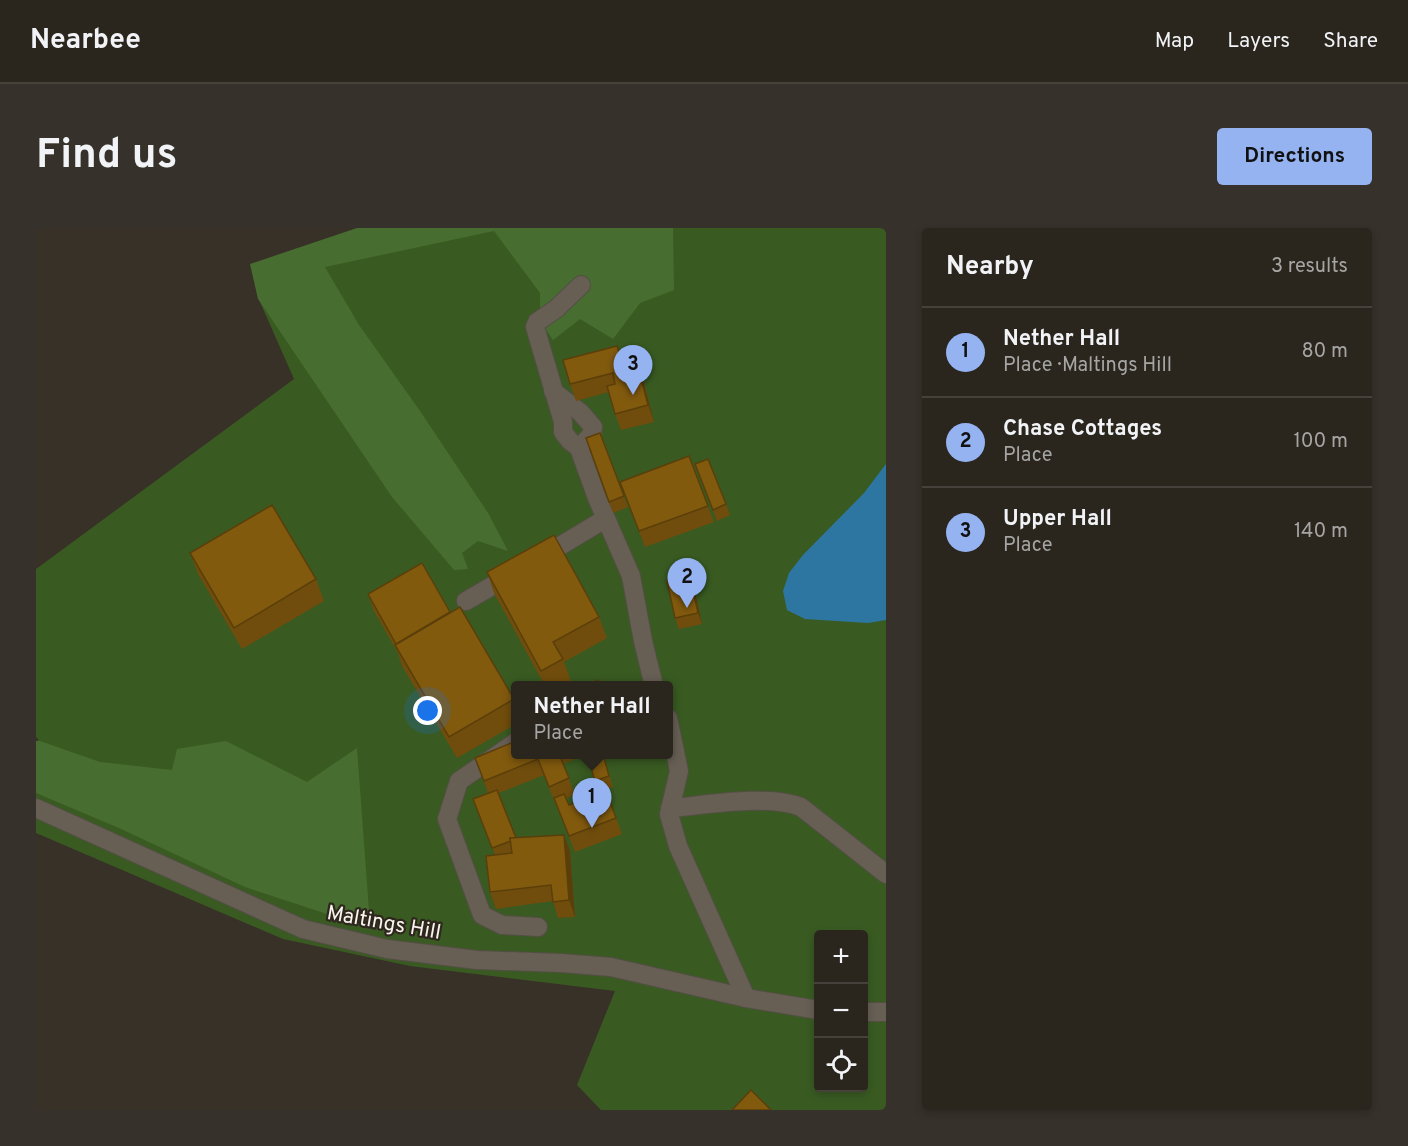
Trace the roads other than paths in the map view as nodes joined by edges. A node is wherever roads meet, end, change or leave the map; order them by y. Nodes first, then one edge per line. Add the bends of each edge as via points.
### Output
1 (581, 285) dead end
2 (553, 391) junction
3 (579, 448) junction
4 (605, 519) junction
5 (466, 601) dead end
6 (653, 681) edge
7 (673, 739) edge
8 (511, 745) edge
9 (36, 808) edge
10 (670, 808) junction
11 (886, 874) edge
12 (538, 927) dead end
13 (746, 998) junction
14 (814, 1009) edge
15 (868, 1012) edge
16 (886, 1012) edge

1 - 2 street via 535,327
2 - 3 street via 563,432
2 - 3 street via 581,412 593,427 592,434
3 - 4 street
4 - 5 street
4 - 6 street via 631,576
7 - 10 street via 679,771
8 - 12 street via 459,781 447,819 482,915 502,925
9 - 13 street, Maltings Hill via 303,929 387,949 477,960 611,967
10 - 11 street via 788,802 801,807
10 - 13 street via 678,846
13 - 14 street, Maltings Hill
15 - 16 street

